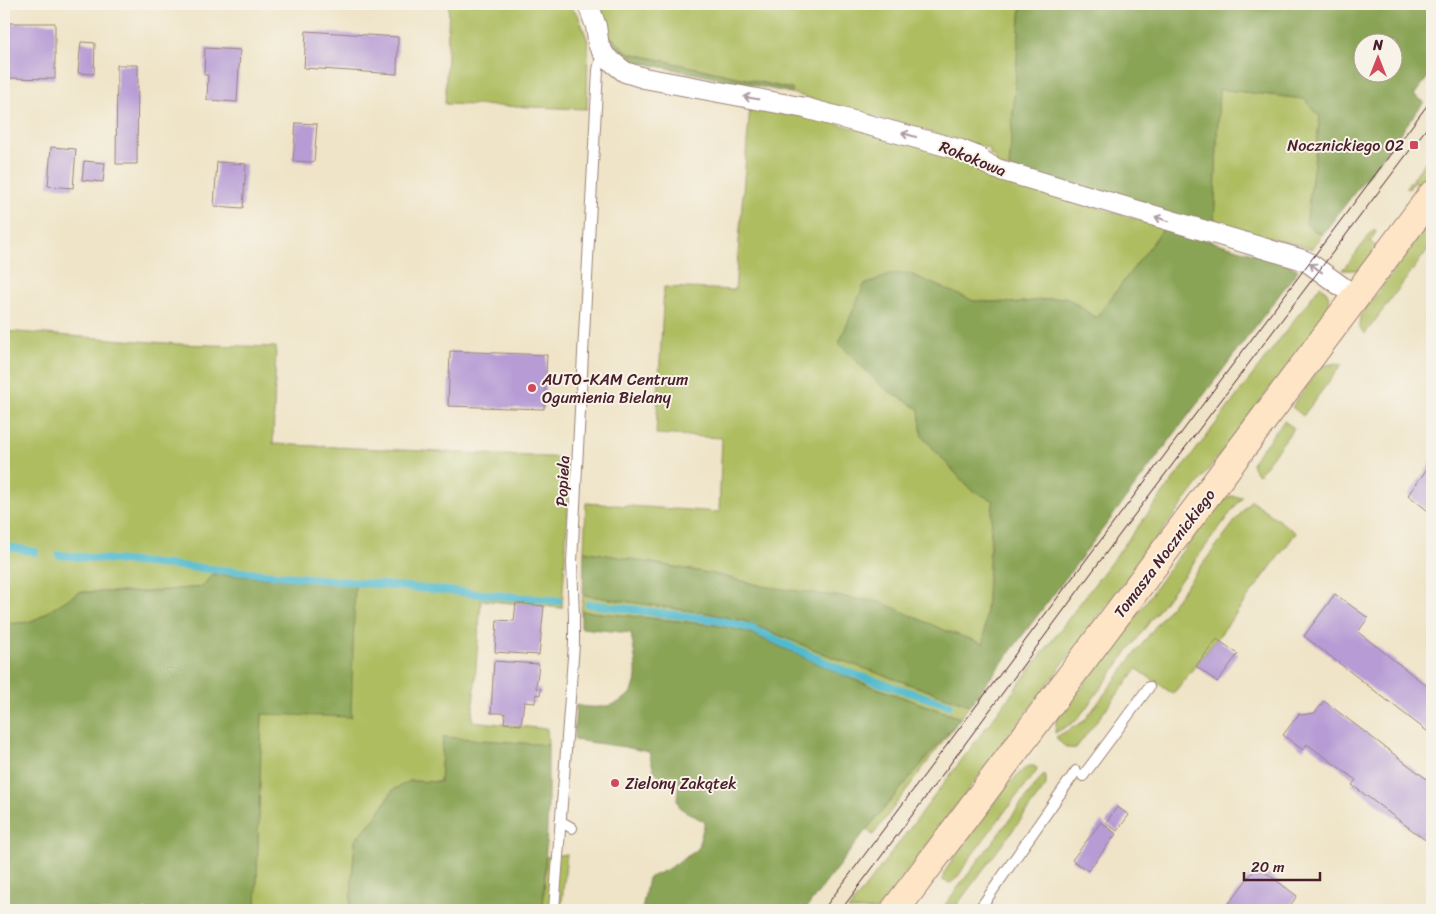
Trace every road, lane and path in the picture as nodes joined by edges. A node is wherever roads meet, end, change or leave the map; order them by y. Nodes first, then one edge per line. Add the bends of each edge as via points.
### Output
1 (588, 4) edge
2 (606, 57) junction
3 (1432, 195) edge
4 (1356, 297) junction
5 (1149, 687) dead end
6 (560, 821) junction
7 (572, 828) dead end
8 (554, 910) edge
9 (895, 910) edge
10 (979, 910) edge

1 - 2 street via 599,46
4 -> 2 street, Rokokowa via 1300,259 997,169 961,150 805,108 644,78 625,72
2 - 6 lane, Popiela via 600,61 598,70 572,562 574,644
3 - 4 street, Tomasza Nocznickiego
4 - 9 street, Tomasza Nocznickiego
5 - 10 lane via 1080,773
6 - 7 lane
6 - 8 lane, Popiela

